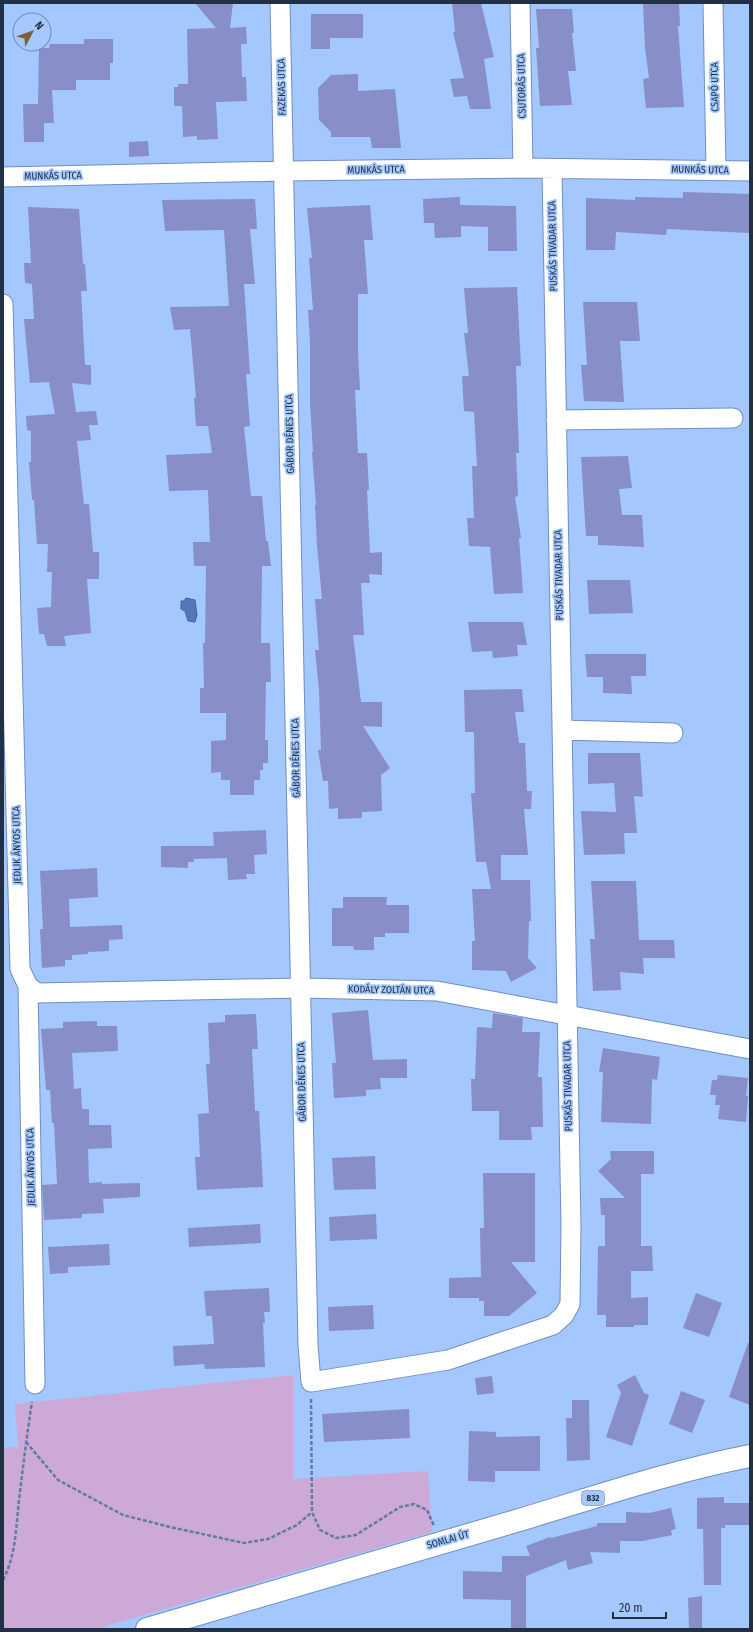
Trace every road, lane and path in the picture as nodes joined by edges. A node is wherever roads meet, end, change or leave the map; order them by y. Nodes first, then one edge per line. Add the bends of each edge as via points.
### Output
1 (280, 3) edge
2 (520, 3) edge
3 (714, 3) edge
4 (523, 168) junction
5 (552, 168) junction
6 (284, 171) junction
7 (716, 171) junction
8 (750, 171) edge
9 (3, 177) edge
10 (3, 304) edge
11 (733, 418) dead end
12 (556, 420) junction
13 (562, 730) junction
14 (673, 733) dead end
15 (28, 986) junction
16 (301, 988) junction
17 (567, 1015) junction
18 (750, 1049) edge
19 (310, 1382) junction
20 (35, 1384) joint
21 (26, 1442) junction
22 (750, 1456) edge
23 (312, 1512) junction
24 (441, 1542) junction
25 (3, 1580) edge
26 (147, 1629) edge

1 - 6 street, FAZEKAS UTCA
2 - 4 street, CSUTORÁS UTCA
3 - 7 street, CSAPÓ UTCA
4 - 5 street, MUNKÁS UTCA
4 - 6 street, MUNKÁS UTCA
5 - 7 street, MUNKÁS UTCA
5 - 12 street, PUSKÁS TIVADAR UTCA
6 - 9 street, MUNKÁS UTCA
6 - 16 street, GÁBOR DÉNES UTCA
7 - 8 street, MUNKÁS UTCA
10 - 15 street, JEDLIK ÁNYOS UTCA via 20,969
11 - 12 street
12 - 13 street, PUSKÁS TIVADAR UTCA
13 - 14 street
13 - 17 street, PUSKÁS TIVADAR UTCA
15 - 16 street, KODÁLY ZOLTÁN UTCA via 37,993
15 - 20 street, JEDLIK ÁNYOS UTCA
16 - 17 street, KODÁLY ZOLTÁN UTCA via 437,991
16 - 19 street, GÁBOR DÉNES UTCA
17 - 18 street, KODÁLY ZOLTÁN UTCA
17 - 19 street, PUSKÁS TIVADAR UTCA via 571,1226 570,1304 564,1315 553,1324 448,1360
19 - 23 path
20 - 21 path
21 - 23 path via 58,1480 123,1516 244,1543 268,1539 297,1524
21 - 25 path via 14,1549
22 - 24 main road, SOMLAI ÚT / 832 via 680,1473
23 - 24 path via 320,1530 336,1538 356,1535 400,1508 414,1504 427,1510
24 - 26 main road, SOMLAI ÚT / 832

